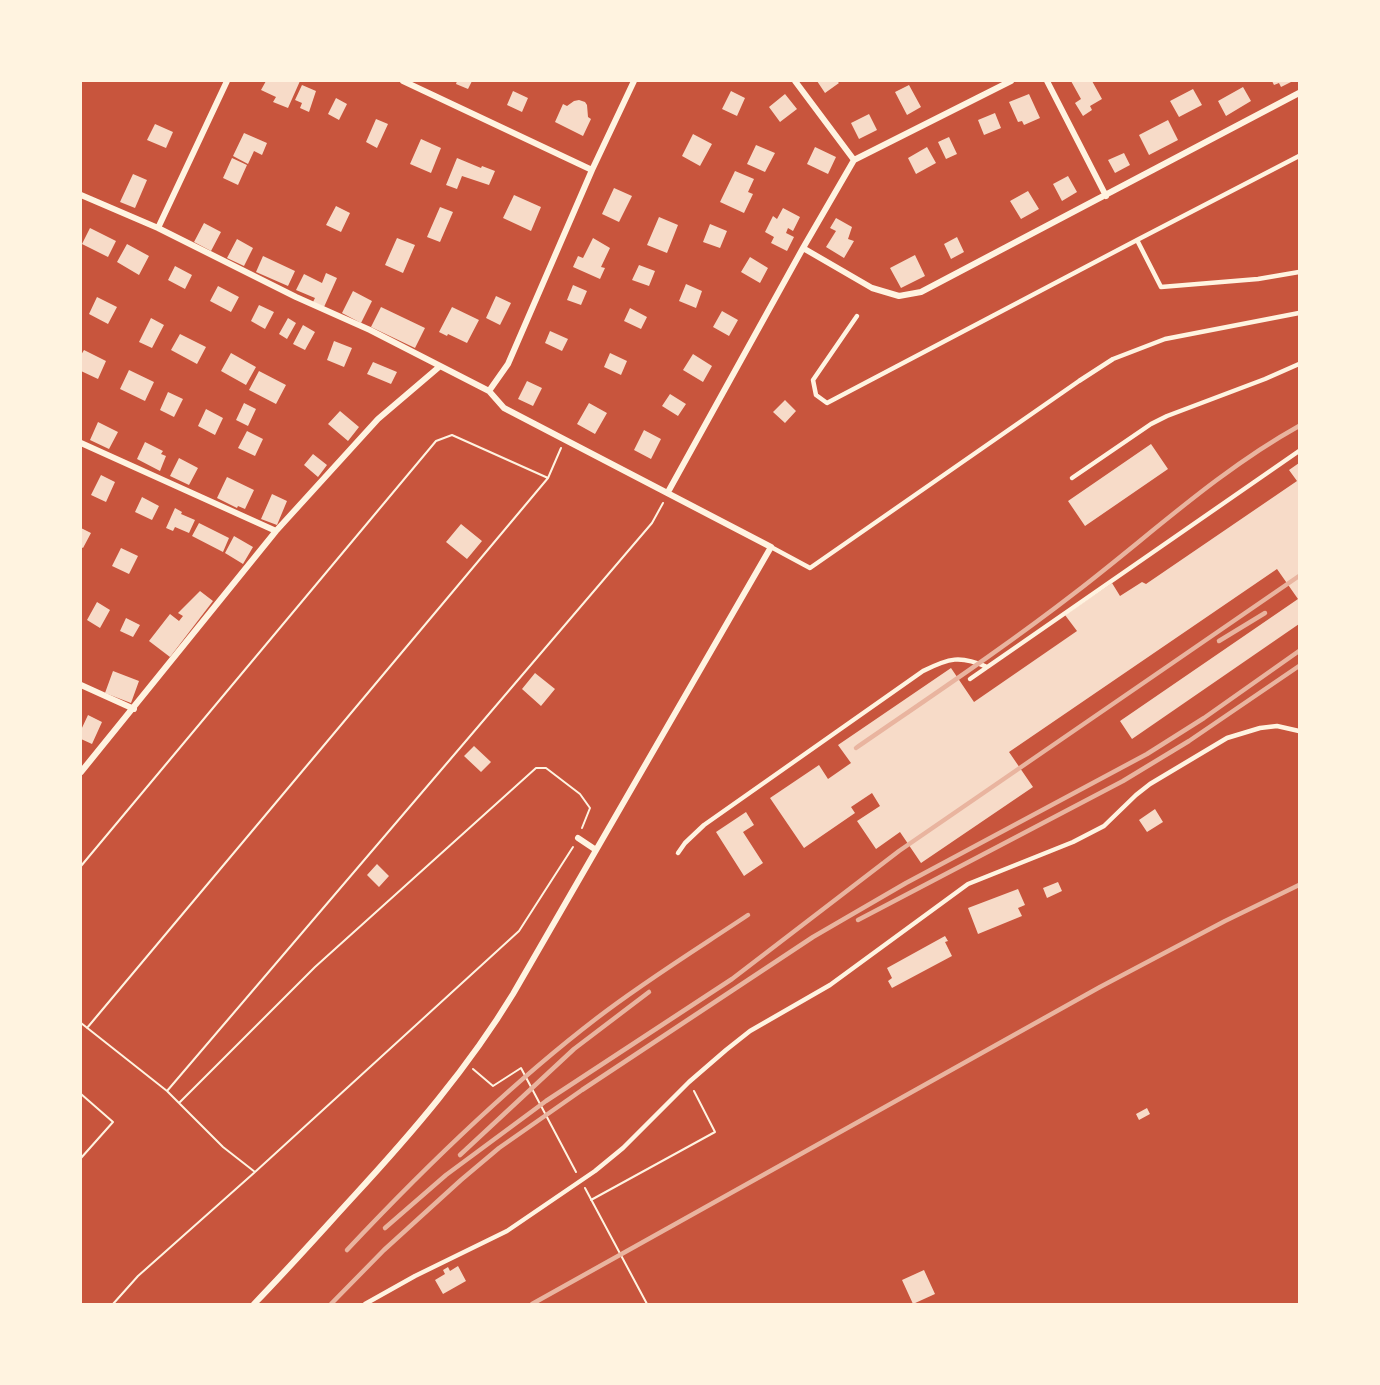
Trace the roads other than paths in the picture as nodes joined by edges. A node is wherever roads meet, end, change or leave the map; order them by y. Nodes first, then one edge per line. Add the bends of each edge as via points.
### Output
1 (227, 81) edge
2 (402, 81) edge
3 (634, 81) edge
4 (795, 81) edge
5 (1011, 81) edge
6 (1047, 81) edge
7 (1299, 93) edge
8 (1299, 156) edge
9 (854, 160) junction
10 (592, 170) junction
11 (81, 195) edge
12 (1106, 196) junction
13 (158, 228) junction
14 (1137, 240) junction
15 (803, 248) junction
16 (1299, 272) edge
17 (1299, 313) edge
18 (857, 316) dead end
19 (1299, 364) edge
20 (440, 367) junction
21 (489, 391) junction
22 (81, 444) edge
23 (1299, 451) edge
24 (1072, 478) dead end
25 (668, 492) junction
26 (276, 531) junction
27 (771, 547) junction
28 (987, 667) junction
29 (970, 679) dead end
30 (81, 685) edge
31 (134, 709) junction
32 (1299, 731) edge
33 (81, 772) edge
34 (578, 838) road end
35 (596, 850) junction
36 (678, 853) dead end
37 (254, 1304) edge
38 (365, 1304) edge

1 - 13 street
2 - 10 street
3 - 10 street
4 - 9 street
5 - 9 street
6 - 12 street
7 - 12 street
8 - 14 lane
9 - 15 street
10 - 21 street via 508,364
11 - 13 street
12 - 15 street via 921,292 899,296 872,288
13 - 20 street
14 - 16 lane via 1161,287
14 - 18 lane via 828,403 816,395 813,380
15 - 25 street
17 - 27 lane via 1165,339 1113,359 810,568
19 - 24 lane via 1151,424
20 - 21 street
20 - 26 street via 378,419
21 - 25 street via 504,408
22 - 26 street
23 - 28 lane
25 - 27 street
26 - 31 street
27 - 35 street
28 - 29 lane
28 - 36 lane via 954,658 923,671 704,825
30 - 31 street
31 - 33 street
32 - 38 lane via 1276,726 1227,738 1150,784 1104,826 968,884 830,985 750,1031 689,1082 609,1160 507,1231
34 - 35 street
35 - 37 street via 508,1002 467,1064 403,1142

